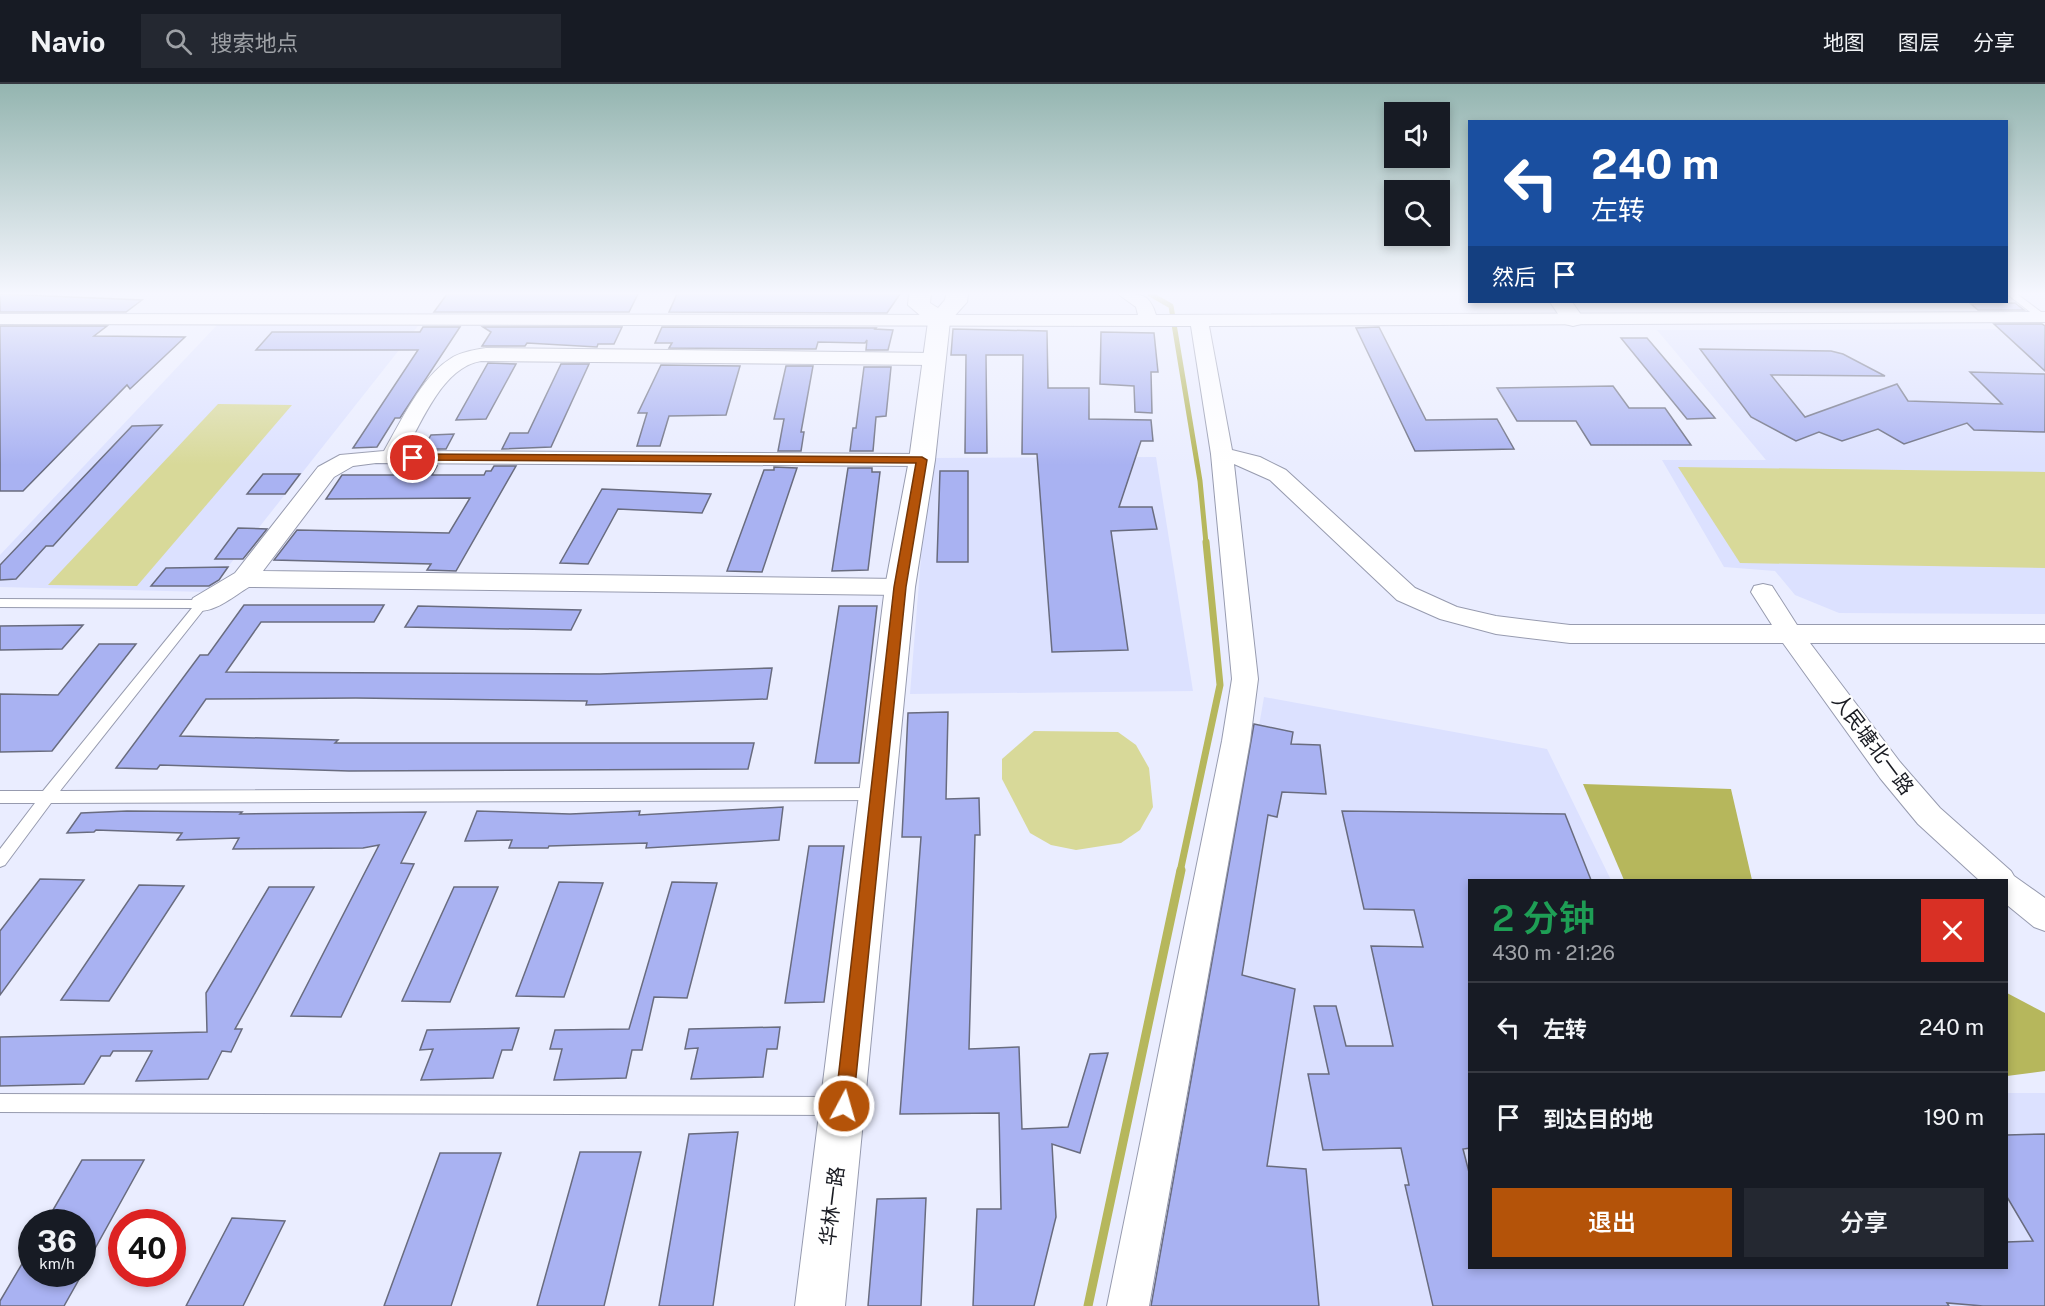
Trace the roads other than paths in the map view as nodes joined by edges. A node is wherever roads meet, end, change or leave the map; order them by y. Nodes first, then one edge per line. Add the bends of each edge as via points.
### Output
1 (935, 351) edge
2 (1201, 351) edge
3 (934, 359) junction
4 (1221, 454) junction
5 (390, 458) junction
6 (922, 460) junction
7 (244, 579) junction
8 (900, 587) junction
9 (1763, 592) dead end
10 (0, 603) edge
11 (202, 604) junction
12 (1790, 634) junction
13 (2045, 634) edge
14 (877, 794) junction
15 (0, 797) edge
16 (47, 797) junction
17 (0, 861) edge
18 (1999, 879) edge
19 (2008, 887) edge
20 (2045, 916) edge
21 (0, 1103) edge
22 (844, 1106) junction
23 (820, 1306) edge
24 (1128, 1306) edge

1 - 3 street, 华林一路
2 - 4 street
3 - 5 street via 486,354 467,357 451,366
3 - 6 street, 华林一路
4 - 12 street via 1252,462 1278,475 1406,594 1449,613 1496,625 1570,634
4 - 24 street via 1245,679
5 - 6 street
5 - 7 street via 348,460 326,472
6 - 8 street, 华林一路
7 - 8 street
7 - 11 street
8 - 14 street, 华林一路
9 - 12 street, 人民塘北一路
10 - 11 lane
11 - 16 lane
12 - 13 street
12 - 18 street, 人民塘北一路 via 1890,770 1929,816
14 - 16 lane
14 - 22 street, 华林一路
15 - 16 lane
16 - 17 lane
19 - 20 street
21 - 22 lane
22 - 23 street, 华林一路

